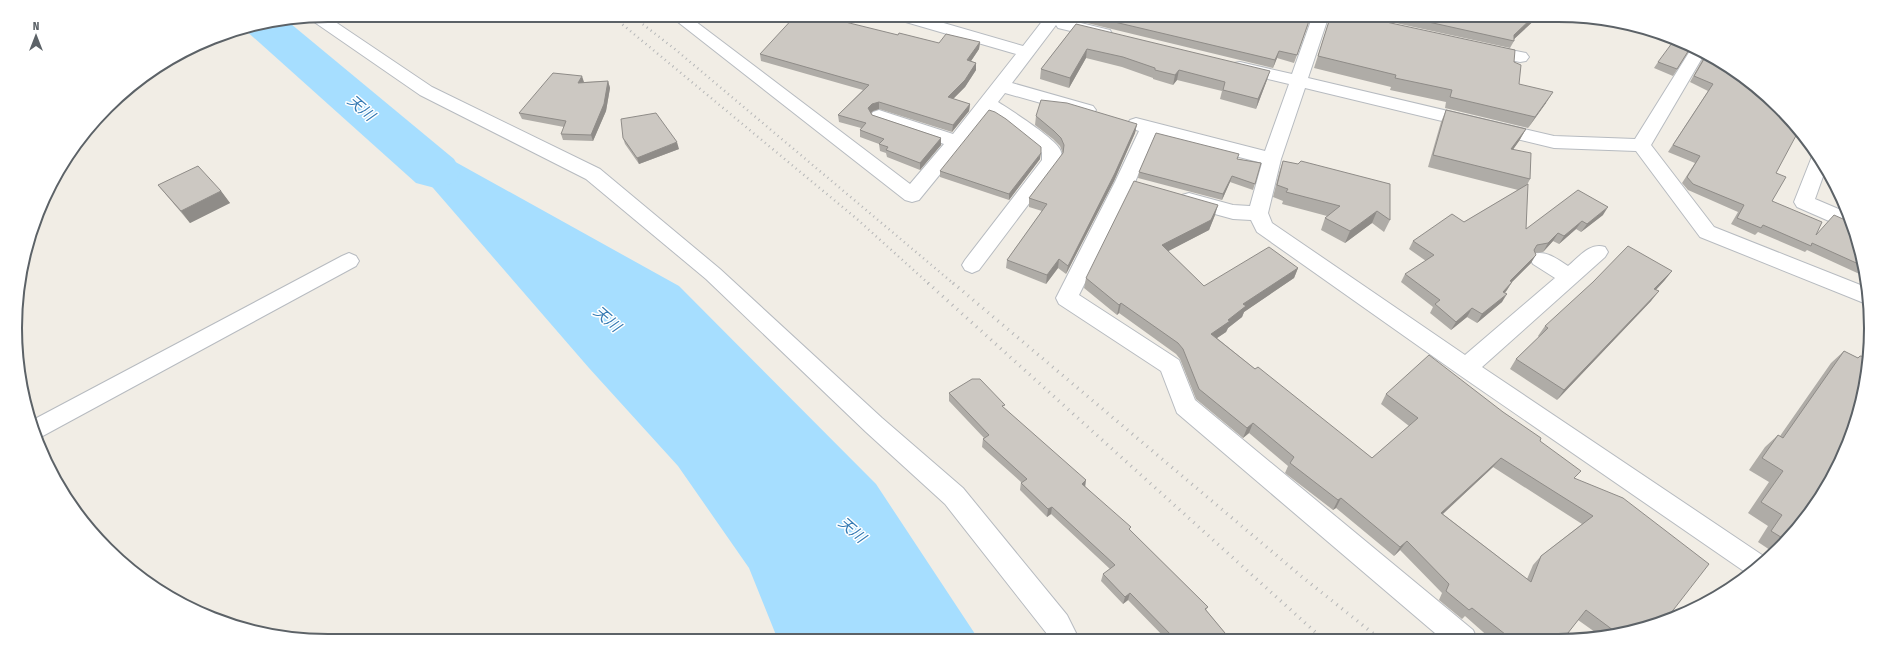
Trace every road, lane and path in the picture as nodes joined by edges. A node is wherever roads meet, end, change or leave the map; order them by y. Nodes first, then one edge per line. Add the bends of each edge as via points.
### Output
1 (324, 22) edge
2 (686, 22) edge
3 (932, 22) edge
4 (1058, 22) edge
5 (1067, 22) edge
6 (1326, 22) edge
7 (1117, 37) edge
8 (1474, 47) edge
9 (1026, 52) junction
10 (1695, 55) edge
11 (1520, 57) dead end
12 (1223, 63) edge
13 (1298, 81) junction
14 (1001, 86) junction
15 (988, 103) junction
16 (879, 116) edge
17 (1150, 128) junction
18 (956, 141) junction
19 (1641, 145) junction
20 (1272, 159) junction
21 (1817, 166) edge
22 (1168, 194) edge
23 (1258, 213) junction
24 (1844, 220) edge
25 (1598, 252) dead end
26 (1540, 259) dead end
27 (349, 261) dead end
28 (972, 265) dead end
29 (1570, 277) junction
30 (1862, 294) edge
31 (1466, 368) junction
32 (39, 428) edge
33 (1752, 565) edge
34 (1062, 634) edge
35 (1457, 634) edge

1 - 34 street via 426,91 593,174 713,274 954,496
2 - 18 street via 912,195
3 - 9 street
4 - 9 street
5 - 7 street
6 - 13 street
8 - 11 street
9 - 14 street
10 - 19 street
12 - 13 street
13 - 19 street via 1554,142
13 - 20 street
14 - 15 street
14 - 17 street
15 - 18 street
15 - 28 street via 1052,151 1051,161
16 - 18 street
17 - 20 street
17 - 35 street via 1132,184 1067,298 1171,366 1185,406
19 - 30 street via 1707,232
20 - 23 street
21 - 24 street via 1804,202
22 - 23 street via 1234,212
23 - 31 street via 1264,227 1278,238
25 - 29 street
26 - 29 street
27 - 32 street
29 - 31 street
31 - 33 street

